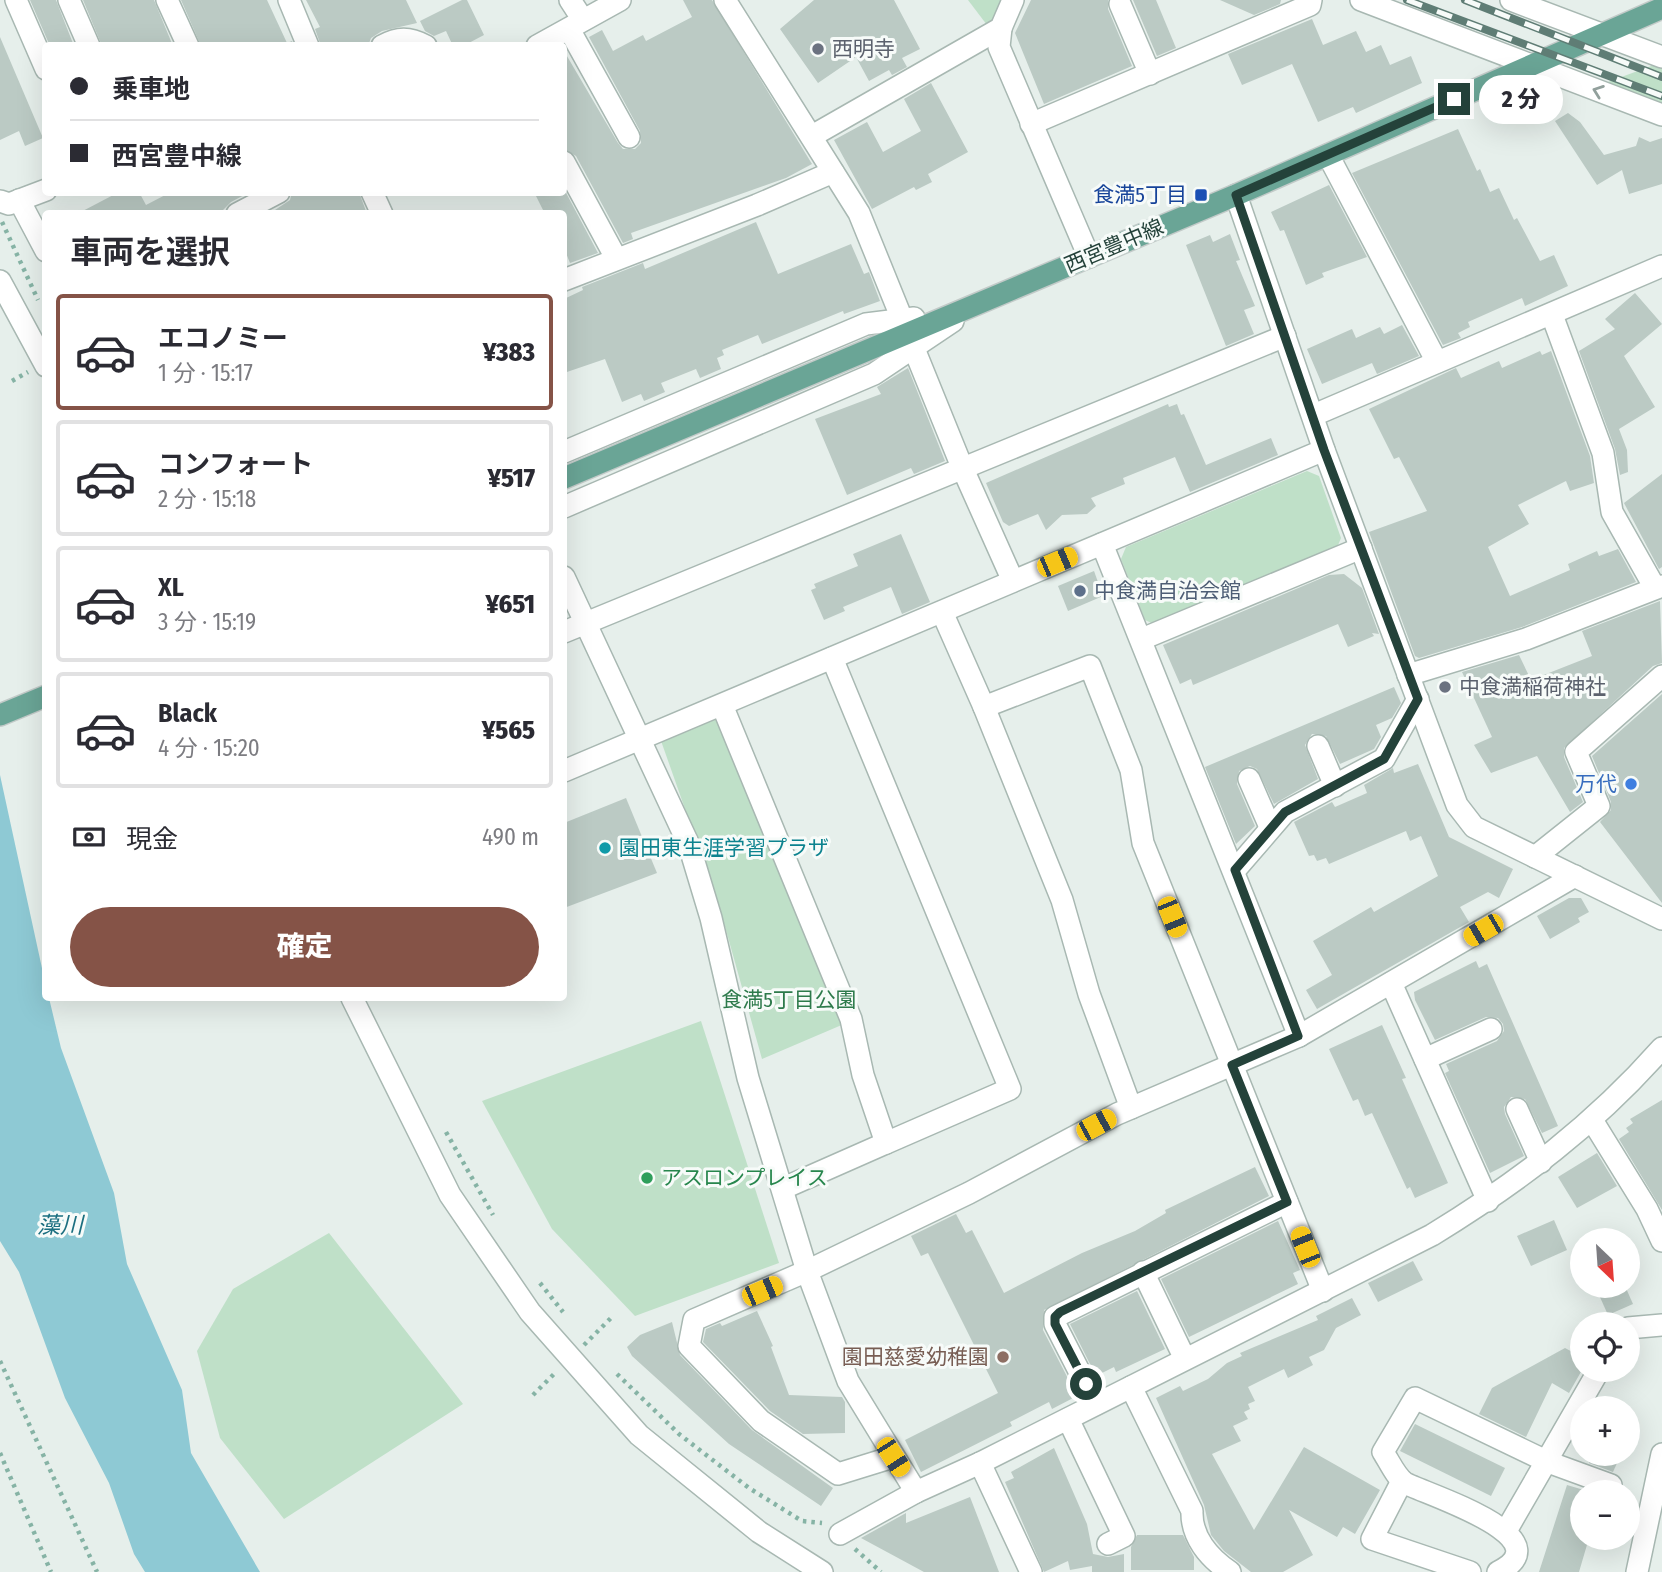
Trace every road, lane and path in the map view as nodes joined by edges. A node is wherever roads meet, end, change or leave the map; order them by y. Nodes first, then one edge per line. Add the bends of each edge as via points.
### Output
1 (16, 0) edge
2 (69, 0) edge
3 (167, 0) edge
4 (289, 0) edge
5 (570, 0) edge
6 (620, 0) edge
7 (725, 0) edge
8 (1013, 0) edge
9 (1311, 0) edge
10 (1361, 0) edge
11 (1511, 0) edge
12 (1120, 4) dead end
13 (1553, 8) edge
14 (1662, 8) edge
15 (576, 24) junction
16 (1001, 28) junction
17 (1601, 35) junction
18 (87, 42) edge
19 (185, 42) edge
20 (306, 42) edge
21 (389, 42) edge
22 (419, 42) edge
23 (544, 42) edge
24 (1662, 57) edge
25 (42, 60) edge
26 (1530, 66) junction
27 (1150, 74) junction
28 (1662, 115) edge
29 (1031, 124) junction
30 (812, 136) junction
31 (629, 137) dead end
32 (1328, 155) junction
33 (567, 168) edge
34 (833, 172) junction
35 (42, 191) edge
36 (1236, 195) junction
37 (271, 196) edge
38 (9, 201) edge
39 (245, 210) edge
40 (0, 218) edge
41 (42, 246) edge
42 (1089, 257) junction
43 (616, 258) junction
44 (1662, 266) edge
45 (567, 279) edge
46 (0, 281) edge
47 (42, 309) edge
48 (1552, 315) junction
49 (908, 333) junction
50 (1285, 336) junction
51 (1437, 362) junction
52 (38, 368) edge
53 (12, 381) dead end
54 (1314, 415) junction
55 (1324, 450) junction
56 (567, 451) edge
57 (962, 467) junction
58 (567, 477) edge
59 (567, 506) edge
60 (1102, 544) junction
61 (1361, 548) junction
62 (1013, 581) junction
63 (567, 583) edge
64 (1659, 587) edge
65 (942, 611) junction
66 (587, 622) junction
67 (567, 631) edge
68 (1142, 639) junction
69 (832, 658) junction
70 (1408, 675) junction
71 (1662, 676) edge
72 (42, 698) edge
73 (1418, 699) junction
74 (722, 705) junction
75 (984, 707) junction
76 (0, 715) edge
77 (639, 739) junction
78 (1318, 746) dead end
79 (567, 770) edge
80 (1249, 779) dead end
81 (1335, 786) junction
82 (1270, 827) junction
83 (1535, 857) junction
84 (1235, 870) junction
85 (1575, 876) junction
86 (1662, 919) edge
87 (1391, 983) junction
88 (353, 1001) edge
89 (1491, 1029) dead end
90 (1298, 1036) junction
91 (1662, 1048) edge
92 (1425, 1059) junction
93 (1232, 1065) junction
94 (1131, 1108) junction
95 (1517, 1109) dead end
96 (1592, 1120) junction
97 (440, 1122) dead end
98 (886, 1143) junction
99 (1541, 1162) junction
100 (784, 1188) junction
101 (1488, 1201) junction
102 (1287, 1202) junction
103 (499, 1225) dead end
104 (1662, 1241) edge
105 (807, 1271) junction
106 (532, 1272) dead end
107 (1143, 1272) junction
108 (1323, 1291) junction
109 (570, 1321) dead end
110 (1662, 1325) edge
111 (1640, 1327) edge
112 (579, 1331) dead end
113 (595, 1350) dead end
114 (1185, 1359) junction
115 (0, 1360) edge
116 (611, 1368) dead end
117 (1592, 1382) edge
118 (1130, 1387) junction
119 (1096, 1404) junction
120 (1068, 1419) junction
121 (0, 1453) edge
122 (1662, 1454) edge
123 (893, 1457) junction
124 (1548, 1462) junction
125 (980, 1463) junction
126 (1597, 1480) edge
127 (1402, 1481) junction
128 (916, 1492) junction
129 (1506, 1531) junction
130 (840, 1534) junction
131 (1124, 1536) dead end
132 (1647, 1560) edge
133 (1216, 1568) edge
134 (51, 1572) edge
135 (97, 1572) edge
136 (822, 1572) edge
137 (881, 1572) edge
138 (1031, 1572) edge
139 (1470, 1572) edge
140 (1498, 1572) edge

1 - 25 street
2 - 18 street
3 - 19 street
4 - 20 street
5 - 15 street
6 - 15 street
7 - 30 street
8 - 16 street
9 - 27 street via 1310,5
10 - 26 street
11 - 13 street
12 - 27 street
13 - 17 street
14 - 17 main road, 西宮豊中線
15 - 23 street
15 - 31 street
16 - 29 street via 999,47
16 - 30 street
17 - 24 street
17 - 26 main road, 西宮豊中線
21 - 22 street via 412,38
28 -> 26 street
26 - 32 main road, 西宮豊中線
27 - 29 street
29 - 42 street
30 - 34 street
32 - 36 main road, 西宮豊中線
32 - 51 street
33 - 43 street
34 - 43 street
34 - 49 street via 859,213
35 - 38 street
36 - 42 main road, 西宮豊中線
36 - 50 street
37 - 39 street
38 - 41 street
40 - 47 path
42 - 49 main road, 西宮豊中線
43 - 45 street
44 - 48 street
46 - 52 street
48 - 51 street
48 - 64 street via 1603,453 1612,512
49 - 56 street via 866,324
49 - 57 street
49 - 58 main road, 西宮豊中線
49 - 59 street via 874,374
50 - 54 street
50 - 57 street
51 - 54 street
52 - 53 path
54 - 55 street
55 - 60 street
55 - 61 street
57 - 62 street
57 - 66 street
60 - 62 street
60 - 68 street
61 - 68 street
61 - 70 street
62 - 65 street
63 - 66 street
64 - 70 street via 1526,639
65 - 69 street
65 - 75 street
66 - 67 street
66 - 77 street
68 - 84 street
69 - 74 street
69 - 98 street via 1010,1089
70 - 73 street
71 - 83 street via 1576,752 1599,806
72 - 76 main road
73 - 81 street via 1384,759
73 - 83 street via 1465,817 1474,827
74 - 77 street
74 - 98 street via 851,1018 863,1075
75 - 93 street via 1090,666 1131,770 1143,843
75 - 94 street via 1062,900 1089,993
77 - 79 street
77 - 100 street via 689,845 748,1077
78 - 81 street
80 - 82 street
81 - 82 street via 1285,812
82 - 84 street
83 - 85 street
84 - 90 street
85 - 86 street
85 - 87 street
87 - 90 street
87 - 92 street
88 - 136 street via 450,1195 530,1312 639,1435 759,1532
89 - 92 street
90 - 93 street
91 - 96 street
92 - 101 street
93 - 94 street
93 - 102 street
94 - 105 street
95 - 99 street
96 - 99 street
96 - 104 street
97 - 103 path
98 - 100 street
99 - 101 street
100 - 105 street
101 - 108 street via 1433,1235
102 - 107 street
102 - 108 street
105 - 123 street via 848,1381
105 - 123 street via 694,1320 689,1346 761,1421 838,1474
106 - 109 path
107 - 114 street
107 - 119 street via 1055,1317
108 - 114 street
110 - 111 street
112 - 113 path
114 - 118 street
115 - 135 path
116 - 130 path via 679,1434 749,1488 802,1521 825,1523
117 - 124 street
118 - 119 street
118 - 133 street via 1192,1511 1191,1527
119 - 120 street
120 - 125 street
120 - 131 street
121 - 134 path
122 - 132 street
123 - 128 street
124 - 126 street
124 - 127 street via 1415,1398 1383,1452
124 - 129 street
125 - 128 street
125 - 138 street
127 - 129 street
127 - 139 street via 1371,1539
128 - 130 street
129 - 140 street via 1515,1548 1507,1567
130 - 137 path

